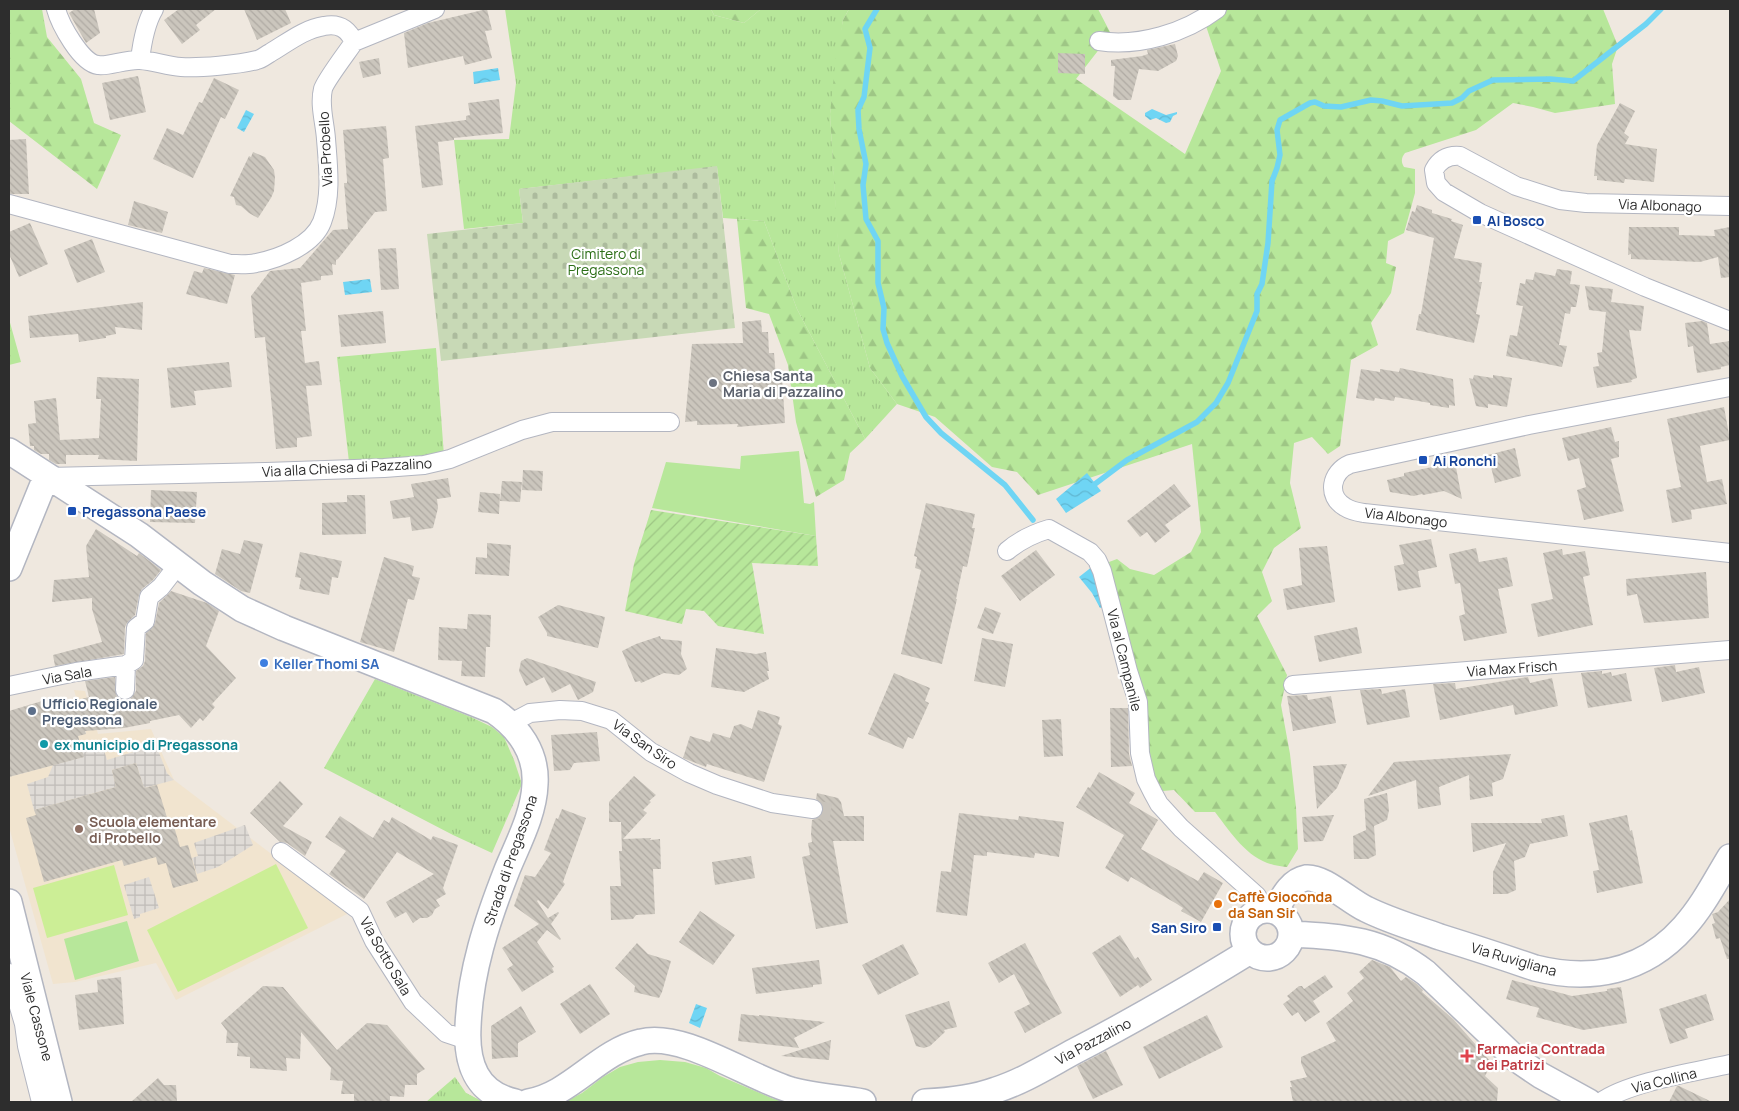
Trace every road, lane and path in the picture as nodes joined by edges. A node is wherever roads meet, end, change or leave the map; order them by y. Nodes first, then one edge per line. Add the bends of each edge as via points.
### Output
1 (56, 9) edge
2 (154, 9) edge
3 (435, 9) edge
4 (1217, 9) edge
5 (1099, 41) dead end
6 (354, 42) junction
7 (140, 60) junction
8 (9, 204) edge
9 (1730, 206) edge
10 (1730, 321) edge
11 (1730, 387) edge
12 (670, 422) dead end
13 (9, 451) edge
14 (46, 477) junction
15 (1007, 551) dead end
16 (1730, 553) edge
17 (178, 565) junction
18 (9, 568) edge
19 (1730, 650) edge
20 (126, 665) junction
21 (1293, 685) dead end
22 (9, 686) edge
23 (125, 690) dead end
24 (511, 724) junction
25 (810, 809) tunnel mouth
26 (281, 852) dead end
27 (1730, 856) edge
28 (9, 902) edge
29 (1270, 910) junction
30 (1292, 934) junction
31 (1250, 950) junction
32 (9, 973) edge
33 (467, 1040) junction
34 (1730, 1064) edge
35 (42, 1102) edge
36 (59, 1102) edge
37 (515, 1102) edge
38 (528, 1102) edge
39 (862, 1102) edge
40 (925, 1102) edge
41 (1589, 1102) edge
42 (1601, 1102) edge

1 - 7 street via 70,38 93,63
2 - 7 street via 143,38
3 - 6 street
4 - 5 street via 1188,27 1149,39 1114,43
6 - 7 street via 342,27 324,26 302,33 259,60 186,67
6 - 8 street, Via Probello via 323,88 329,172 321,223 315,233 286,253 255,264 230,264
9 - 10 street, Via Albonago via 1560,200 1516,186 1460,156 1442,160 1434,170 1436,182 1444,192 1480,213
11 - 16 street, Via Albonago via 1529,424 1350,464 1336,474 1333,488 1341,504 1364,513
12 - 14 street, Via alla Chiesa di Pazzalino via 565,421 541,424 450,459 424,465
13 - 14 street, Strada di Pregassona
14 - 17 street, Strada di Pregassona via 139,535
14 - 18 street
15 - 29 street, Via al Campanile via 1026,537 1049,529 1090,552 1097,560 1138,702 1140,753 1153,794 1181,828
17 - 20 street via 150,597 145,621 136,628 134,660
17 - 24 street, Strada di Pregassona via 223,598 256,616 494,711
19 - 21 street, Via Max Frisch
20 - 22 street, Via Sala
20 - 23 street
24 - 25 street, Via San Siro via 530,713 582,711 612,720 652,752 689,773 772,803
24 - 33 street, Strada di Pregassona via 522,738 534,765 534,797 476,962 468,1008
26 - 33 street, Via Sotto Sala via 360,911 374,941 413,1002 446,1033
27 - 29 street, Via Ruvigliana via 1701,904 1673,938 1630,965 1591,974 1574,975 1534,968 1405,925 1352,902 1315,879 1307,878 1296,883
28 - 36 street, Viale Cassone
29 - 30 street via 1287,920
29 - 31 street via 1251,916 1244,929
30 - 31 street via 1287,948 1276,956 1262,957
30 - 41 street via 1352,939 1395,952 1411,961 1515,1058
31 - 40 street, Via Pazzalino via 1138,1017 1019,1081 995,1090
32 - 35 street
33 - 37 street, Strada di Pregassona via 470,1062 477,1077 489,1090
34 - 42 street, Via Collina via 1645,1084
38 - 39 street via 554,1094 622,1048 651,1040 683,1045 792,1090

